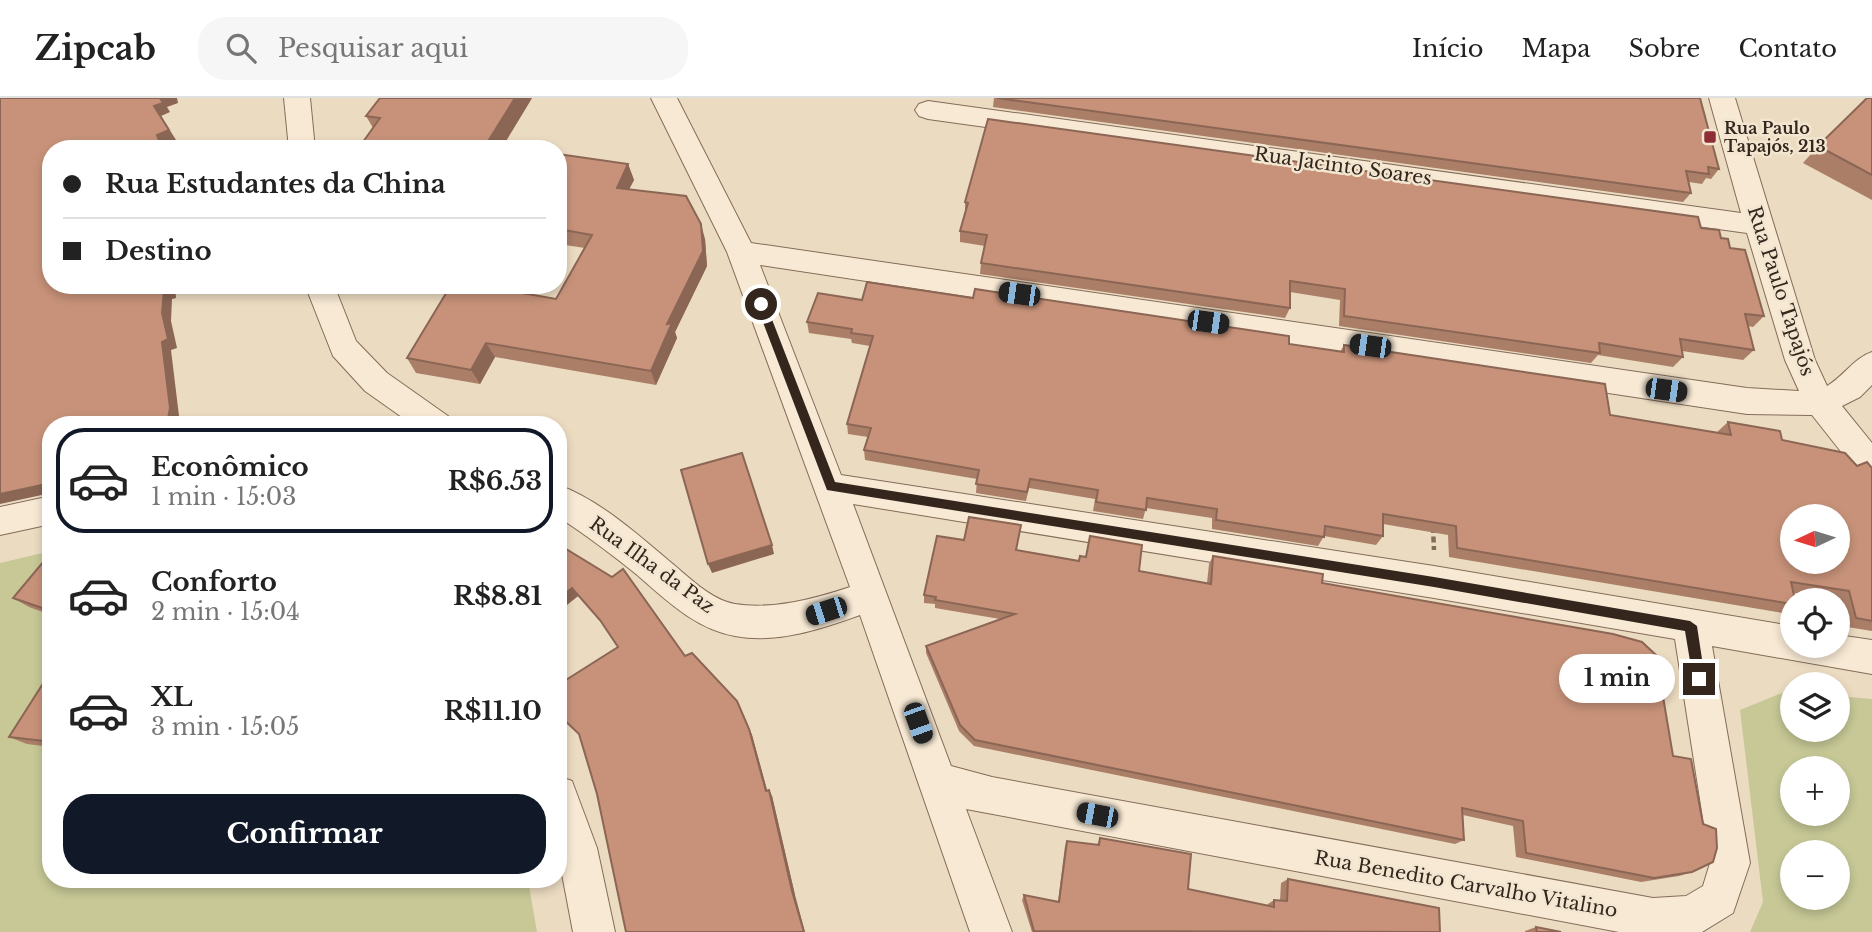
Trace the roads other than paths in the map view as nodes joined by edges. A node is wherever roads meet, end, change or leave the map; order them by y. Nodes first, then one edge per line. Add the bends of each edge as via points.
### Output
1 (297, 98) edge
2 (664, 98) edge
3 (1722, 98) edge
4 (928, 110) dead end
5 (301, 140) edge
6 (1758, 225) junction
7 (741, 252) junction
8 (322, 294) edge
9 (1872, 364) edge
10 (1819, 401) junction
11 (424, 416) edge
12 (1872, 467) edge
13 (831, 486) junction
14 (567, 505) edge
15 (42, 512) edge
16 (0, 521) edge
17 (871, 596) junction
18 (1690, 626) junction
19 (1780, 641) edge
20 (1850, 653) edge
21 (1872, 657) edge
22 (937, 782) junction
23 (567, 820) edge
24 (594, 932) edge
25 (992, 932) edge

1 - 5 street
2 - 7 street
3 - 6 street, Rua Paulo Tapajós
4 - 6 street, Rua Jacinto Soares
6 - 10 street, Rua Paulo Tapajós via 1800,360
7 - 10 street via 1746,401
7 - 13 street
8 - 11 street via 344,348 376,382
9 - 10 street via 1848,389
10 - 12 street, Rua Paulo Tapajós
13 - 17 street
13 - 18 street
14 - 17 street, Rua Ilha da Paz via 705,608 732,620 803,618
15 - 16 street
17 - 22 street
18 - 19 street
18 - 22 street, Rua Benedito Carvalho Vitalino via 1730,863 1719,899 1691,916 1653,918
20 - 21 street
22 - 25 street
23 - 24 street

